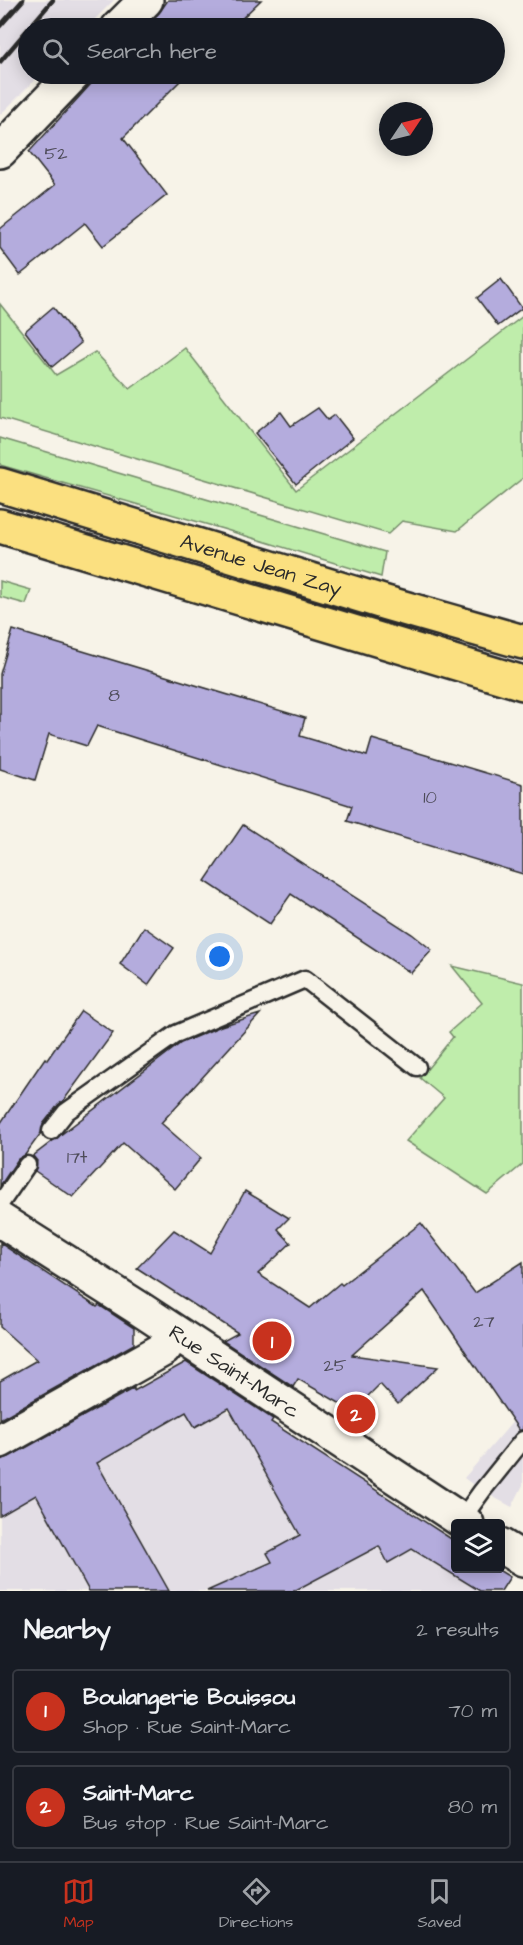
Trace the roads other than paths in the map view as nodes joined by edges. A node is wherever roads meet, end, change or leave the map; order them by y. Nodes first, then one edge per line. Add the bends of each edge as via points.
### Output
1 (146, 0) edge
2 (128, 18) edge
3 (64, 84) edge
4 (0, 151) edge
5 (0, 485) edge
6 (0, 526) edge
7 (523, 642) edge
8 (523, 683) edge
9 (417, 1067) dead end
10 (51, 1131) dead end
11 (27, 1166) dead end
12 (0, 1204) edge
13 (0, 1220) edge
14 (175, 1333) junction
15 (523, 1440) edge
16 (0, 1441) edge
17 (459, 1519) edge
18 (466, 1519) edge
19 (505, 1548) edge
20 (523, 1559) edge

1 - 2 street
3 - 4 street
5 - 7 main road, Avenue Jean Zay
6 - 8 main road, Avenue Jean Zay
9 - 10 lane via 304,979 176,1034 66,1112
11 - 12 lane
13 - 14 street, Rue Saint-Marc
14 - 16 street via 164,1349
14 - 17 street, Rue Saint-Marc
15 - 18 lane via 482,1491
19 - 20 street

